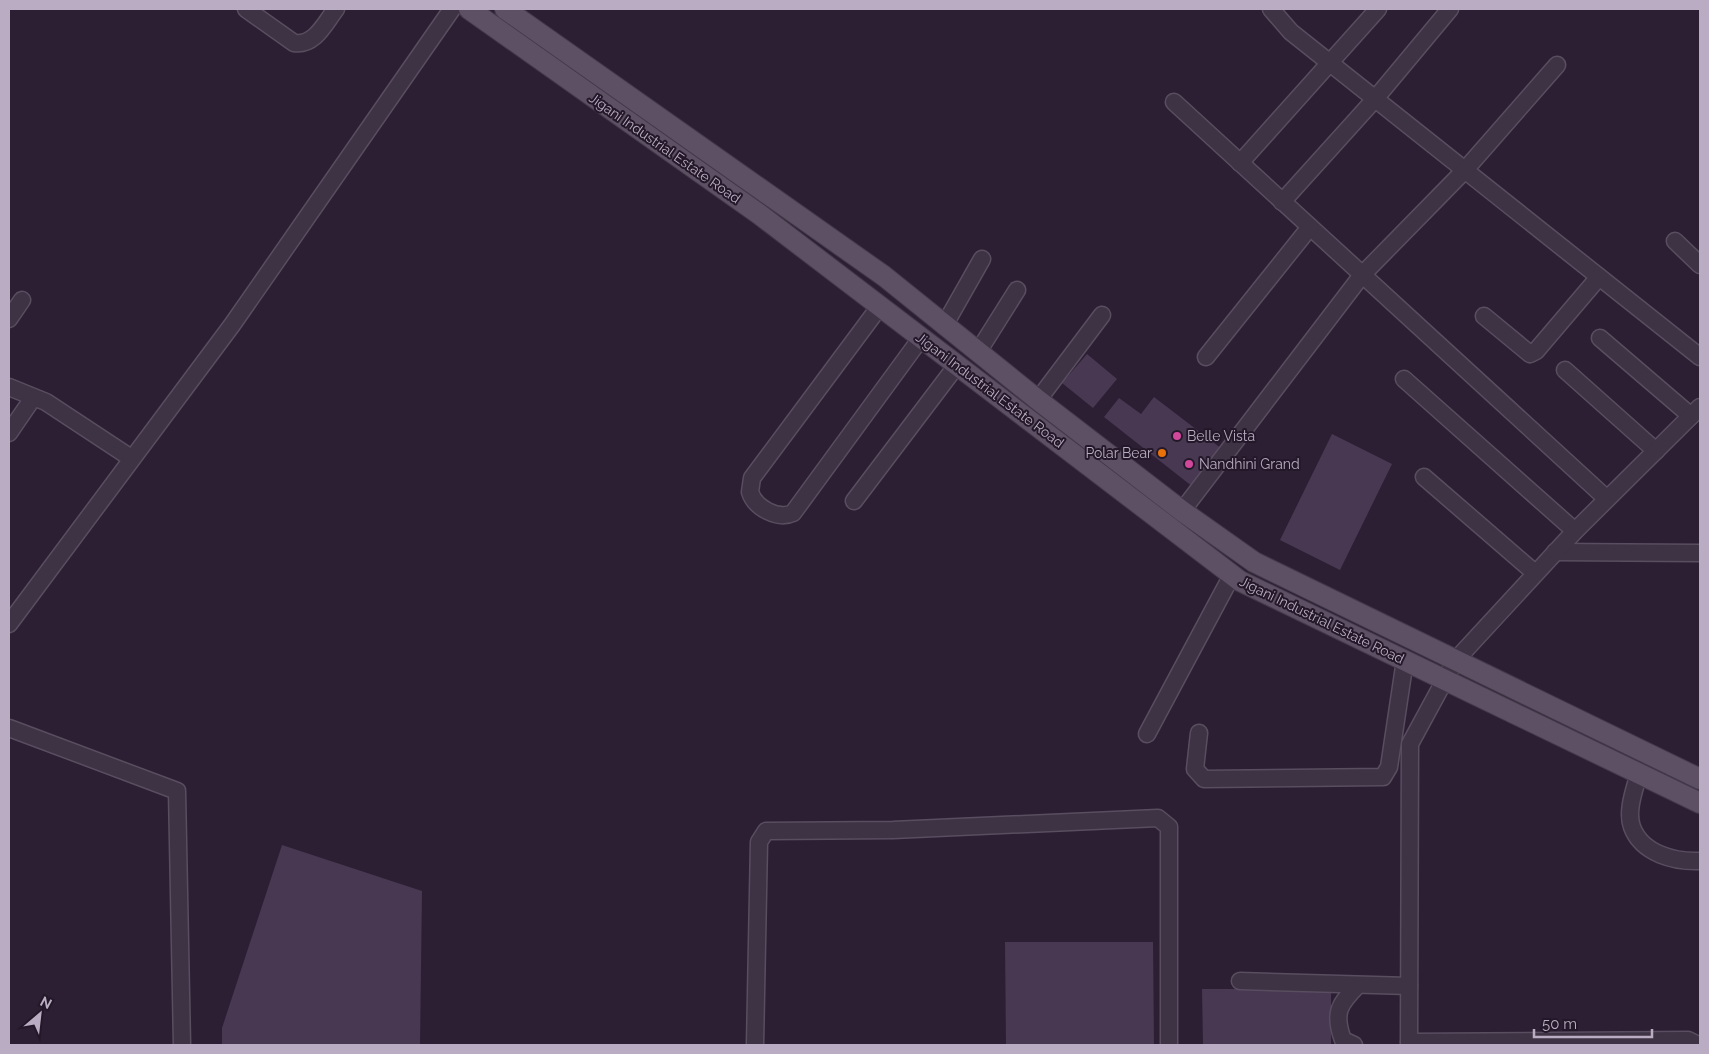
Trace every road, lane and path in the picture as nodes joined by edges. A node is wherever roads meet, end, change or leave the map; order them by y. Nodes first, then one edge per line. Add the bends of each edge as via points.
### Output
1 (246, 9) edge
2 (336, 9) edge
3 (452, 9) edge
4 (469, 9) edge
5 (505, 9) edge
6 (1271, 9) edge
7 (1378, 9) edge
8 (1450, 9) edge
9 (1330, 63) junction
10 (1557, 65) dead end
11 (1375, 99) junction
12 (1174, 102) dead end
13 (1240, 163) junction
14 (1465, 170) junction
15 (1282, 202) junction
16 (1310, 227) junction
17 (1675, 241) dead end
18 (982, 259) dead end
19 (1700, 265) edge
20 (1362, 275) junction
21 (1599, 277) junction
22 (1017, 290) dead end
23 (22, 300) dead end
24 (880, 306) junction
25 (1102, 316) dead end
26 (1484, 316) dead end
27 (9, 319) edge
28 (944, 326) junction
29 (921, 338) junction
30 (1600, 338) dead end
31 (978, 352) junction
32 (1206, 357) dead end
33 (1700, 358) edge
34 (957, 365) junction
35 (1565, 370) dead end
36 (1404, 379) dead end
37 (9, 387) edge
38 (33, 398) junction
39 (1038, 400) junction
40 (1696, 412) edge
41 (9, 433) edge
42 (1656, 451) junction
43 (131, 458) junction
44 (1424, 477) dead end
45 (1607, 499) junction
46 (854, 501) dead end
47 (1182, 511) junction
48 (1575, 531) junction
49 (1555, 552) junction
50 (1700, 554) edge
51 (1535, 573) junction
52 (1232, 576) junction
53 (9, 624) edge
54 (1404, 660) junction
55 (1455, 661) junction
56 (1445, 680) junction
57 (9, 728) edge
58 (1199, 733) dead end
59 (1147, 734) dead end
60 (1389, 767) junction
61 (1410, 768) junction
62 (1639, 773) junction
63 (1700, 779) edge
64 (1700, 803) edge
65 (1700, 861) edge
66 (1240, 981) dead end
67 (1358, 985) junction
68 (1409, 986) junction
69 (1447, 1043) edge
70 (1409, 1044) edge
71 (182, 1045) edge
72 (755, 1045) edge
73 (1170, 1045) edge
74 (1354, 1045) edge
75 (1698, 1045) edge

1 - 2 street via 294,42 302,44 314,38
3 - 43 street via 232,325
4 - 24 main road, Jigani Industrial Estate Road via 759,214
5 - 28 main road, Jigani Industrial Estate Road via 884,276
6 - 9 street via 1291,32
7 - 9 street
8 - 11 street
9 - 11 street
9 - 13 street
10 - 14 street
11 - 14 street
11 - 15 street
12 - 13 street
13 - 15 street
14 - 20 street
14 - 21 street
15 - 16 street
16 - 20 street
16 - 32 street
17 - 19 street
18 - 28 street
20 - 45 street
20 - 47 street
21 - 26 street via 1530,354
21 - 33 street
22 - 31 street
23 - 27 street
24 - 29 main road, Jigani Industrial Estate Road
24 - 29 street via 752,478 750,492 758,503 781,516 793,513
25 - 39 street
28 - 31 main road, Jigani Industrial Estate Road
29 - 34 main road, Jigani Industrial Estate Road
30 - 40 street
31 - 39 main road, Jigani Industrial Estate Road
34 - 46 street
34 - 52 main road, Jigani Industrial Estate Road
35 - 42 street
36 - 48 street
37 - 38 street
38 - 41 street
38 - 43 street via 46,402
39 - 47 main road, Jigani Industrial Estate Road
40 - 42 street
42 - 45 street
43 - 53 street
44 - 51 street
45 - 48 street
47 - 55 main road, Jigani Industrial Estate Road via 1254,562
48 - 49 street
49 - 50 street
49 - 51 street
51 - 55 street
52 - 54 main road, Jigani Industrial Estate Road
52 - 59 street
54 - 56 main road, Jigani Industrial Estate Road
54 - 60 street
55 - 56 street
55 - 63 main road, Jigani Industrial Estate Road
56 - 61 street via 1410,744
56 - 62 main road, Jigani Industrial Estate Road
57 - 71 street via 177,791
58 - 60 street via 1195,769 1204,778 1383,777
60 - 61 street
61 - 68 street
62 - 64 main road, Jigani Industrial Estate Road
62 - 65 street via 1631,802 1632,826 1648,848 1679,862
66 - 67 street
67 - 68 street
67 - 74 street via 1341,1003 1338,1014 1343,1040
68 - 70 street
69 - 70 street
69 - 75 street via 1688,1040
72 - 73 street via 759,842 766,830 892,830 1158,818 1169,827

